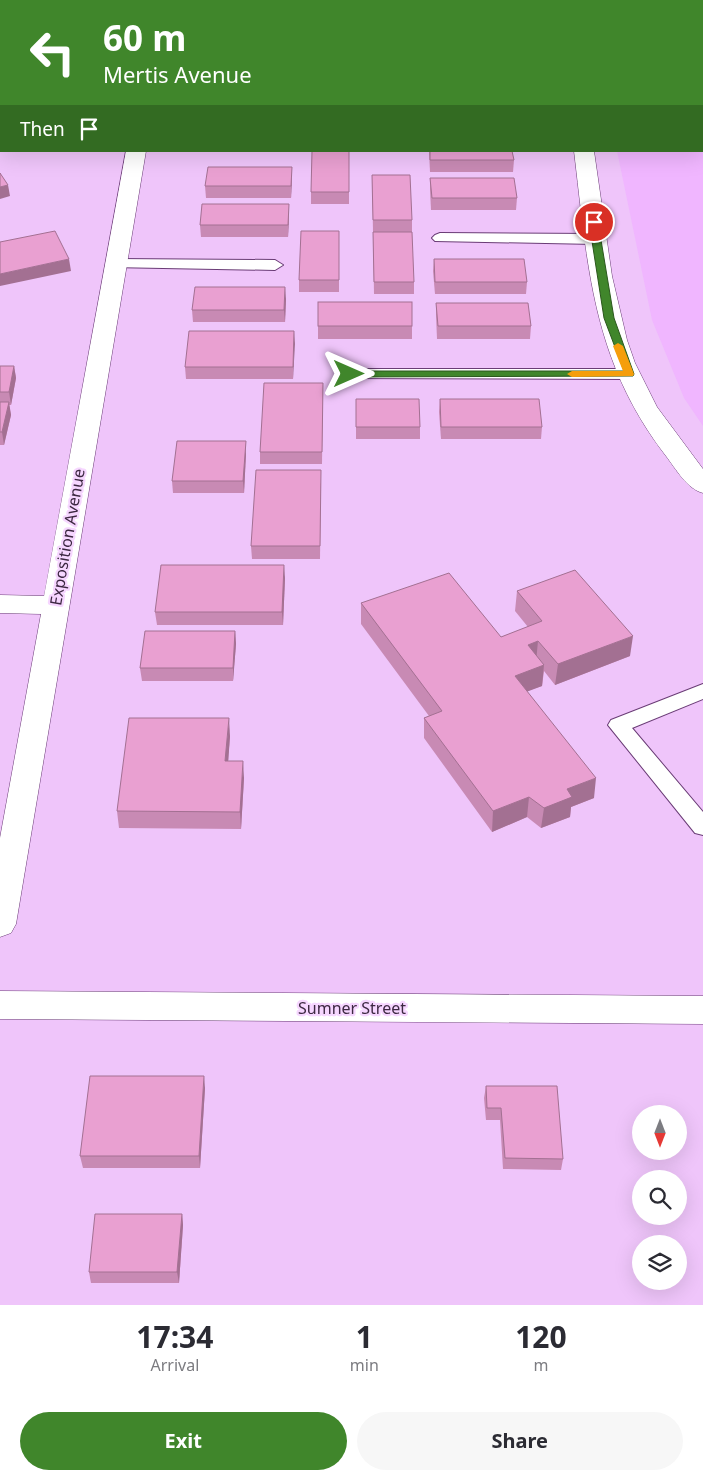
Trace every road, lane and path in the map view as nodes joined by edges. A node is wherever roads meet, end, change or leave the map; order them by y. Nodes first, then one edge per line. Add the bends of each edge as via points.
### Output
1 (136, 152) edge
2 (584, 152) edge
3 (440, 238) dead end
4 (596, 239) junction
5 (116, 264) junction
6 (275, 265) dead end
7 (349, 374) dead end
8 (629, 374) junction
9 (703, 485) edge
10 (0, 604) edge
11 (55, 605) junction
12 (703, 691) edge
13 (703, 827) edge
14 (0, 924) edge
15 (0, 1005) edge
16 (703, 1010) edge

1 - 5 street, Exposition Avenue
2 - 4 street
3 - 4 lane
4 - 8 street via 609,318
5 - 6 lane
5 - 11 street, Exposition Avenue
7 - 8 lane
8 - 9 street via 665,439
10 - 11 street
11 - 14 street, Exposition Avenue
12 - 13 lane via 618,725
15 - 16 street, Sumner Street

